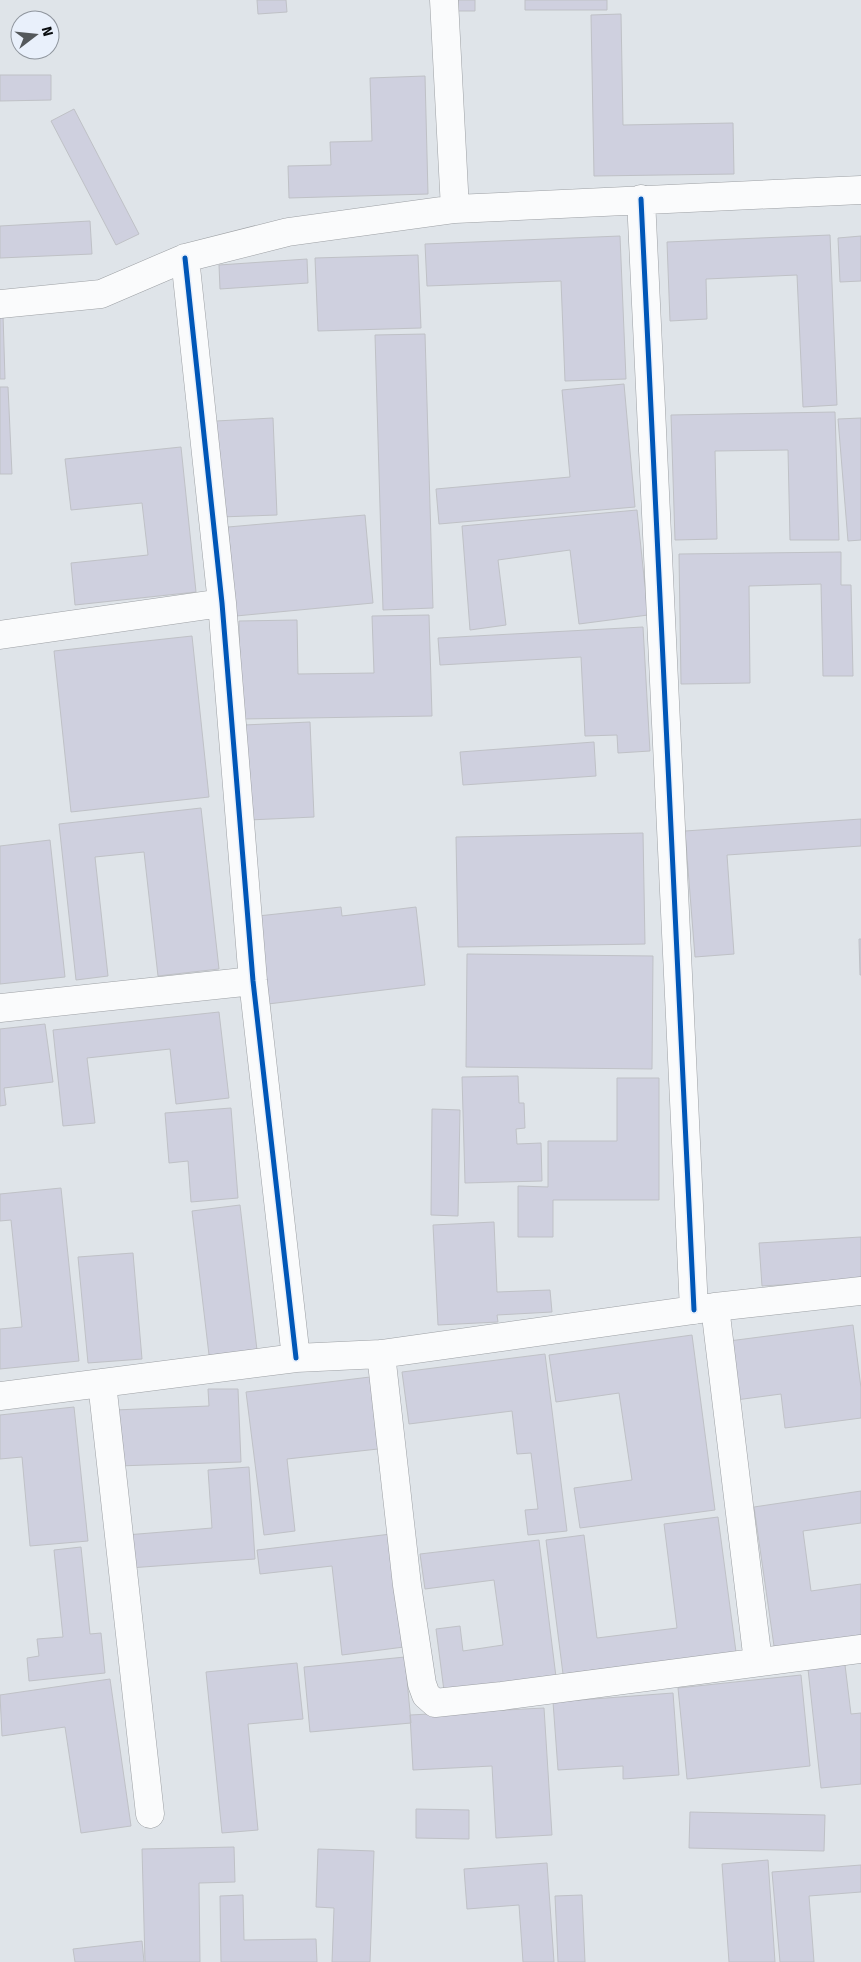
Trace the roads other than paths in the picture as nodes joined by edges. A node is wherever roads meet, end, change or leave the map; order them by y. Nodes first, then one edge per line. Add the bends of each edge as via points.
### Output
1 (444, 0) edge
2 (861, 190) edge
3 (641, 199) junction
4 (455, 209) junction
5 (184, 258) junction
6 (0, 304) edge
7 (222, 603) junction
8 (0, 635) edge
9 (253, 981) junction
10 (0, 1008) edge
11 (861, 1291) edge
12 (705, 1309) junction
13 (380, 1354) junction
14 (296, 1358) junction
15 (102, 1383) junction
16 (0, 1396) edge
17 (861, 1649) edge
18 (758, 1662) junction
19 (150, 1814) dead end

1 - 4 street
2 - 3 street
3 - 4 street
3 - 12 street
4 - 5 street via 288,232
5 - 6 street via 101,294
5 - 7 street
7 - 8 street
7 - 9 street
9 - 10 street
9 - 14 street
11 - 12 street
12 - 13 street
12 - 18 street
13 - 14 street
13 - 18 street via 407,1585 426,1695 434,1703
14 - 15 street
15 - 16 street
15 - 19 street
17 - 18 street

